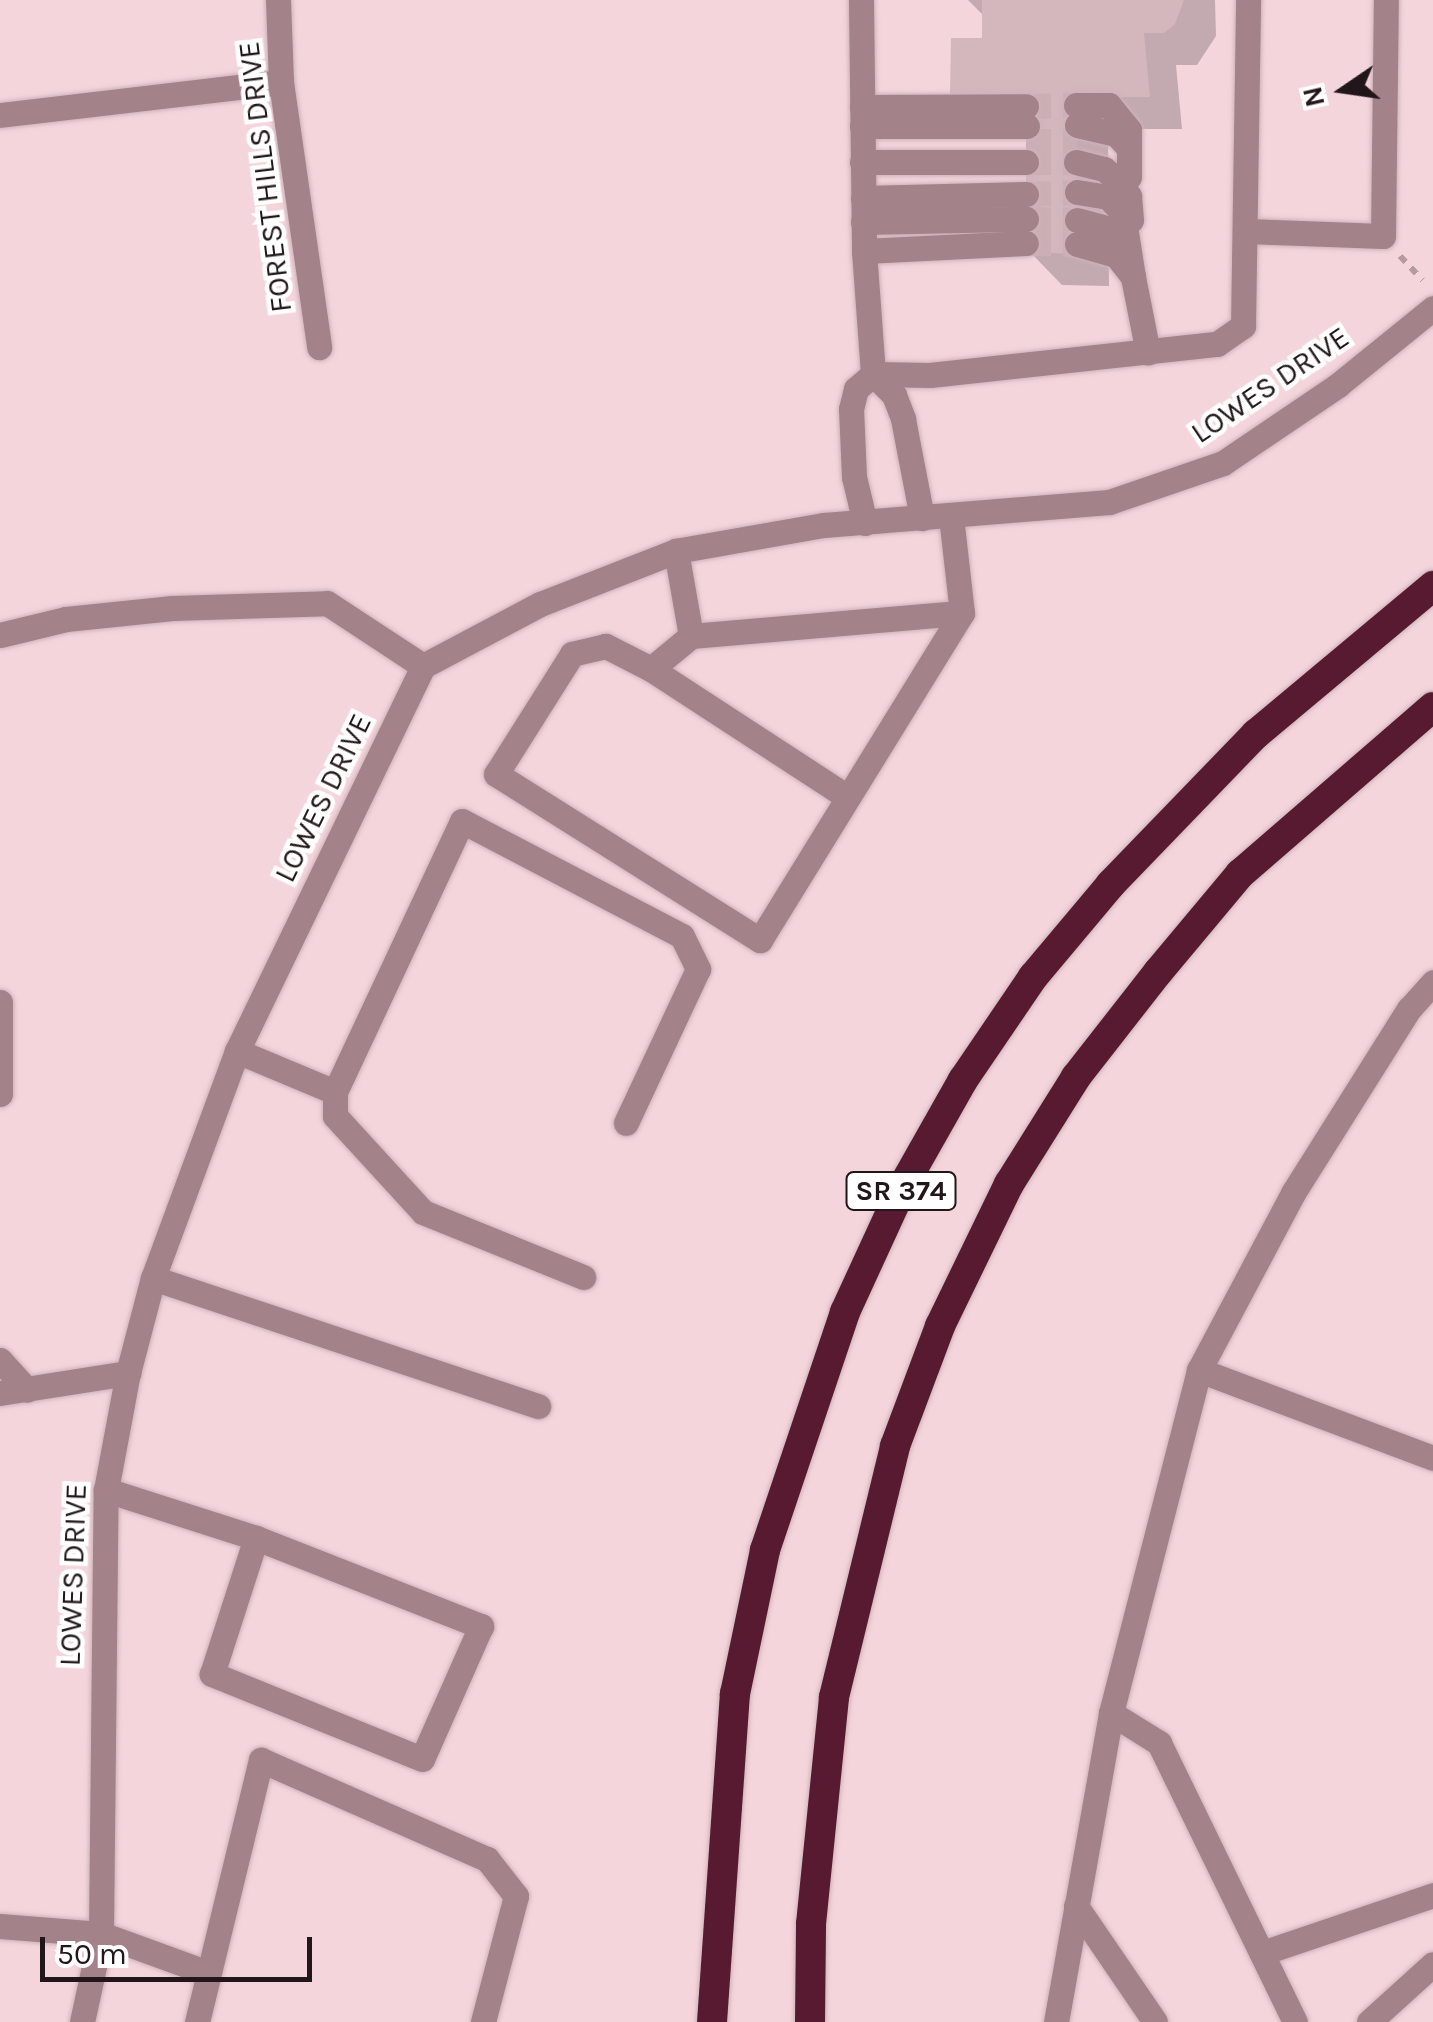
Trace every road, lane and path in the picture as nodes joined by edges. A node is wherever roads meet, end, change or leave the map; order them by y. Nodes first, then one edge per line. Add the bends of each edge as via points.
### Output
1 (278, 0) edge
2 (861, 0) edge
3 (1248, 0) edge
4 (1386, 0) edge
5 (281, 82) junction
6 (0, 115) edge
7 (862, 135) junction
8 (1129, 186) junction
9 (1076, 192) tunnel mouth
10 (863, 210) junction
11 (1246, 230) junction
12 (1077, 232) tunnel mouth
13 (1383, 236) junction
14 (1132, 238) junction
15 (864, 251) junction
16 (1133, 277) junction
17 (1433, 293) edge
18 (1433, 308) edge
19 (319, 347) dead end
20 (1148, 352) junction
21 (873, 374) junction
22 (952, 516) junction
23 (922, 518) junction
24 (865, 523) junction
25 (676, 551) junction
26 (1433, 586) edge
27 (962, 614) junction
28 (0, 635) edge
29 (691, 636) junction
30 (423, 666) junction
31 (651, 669) junction
32 (1433, 706) edge
33 (846, 796) junction
34 (1433, 982) edge
35 (0, 1002) edge
36 (236, 1051) junction
37 (1, 1083) edge
38 (335, 1092) junction
39 (626, 1123) dead end
40 (583, 1277) dead end
41 (153, 1278) junction
42 (0, 1360) edge
43 (1199, 1370) junction
44 (128, 1372) junction
45 (27, 1390) junction
46 (0, 1394) edge
47 (538, 1406) dead end
48 (1433, 1458) edge
49 (106, 1490) junction
50 (256, 1538) junction
51 (1111, 1713) junction
52 (1433, 1896) edge
53 (1076, 1906) junction
54 (0, 1926) edge
55 (101, 1934) junction
56 (1262, 1953) junction
57 (1433, 1964) edge
58 (208, 1973) junction
59 (82, 2022) edge
60 (198, 2022) edge
61 (483, 2022) edge
62 (712, 2022) edge
63 (810, 2022) edge
64 (1056, 2022) edge
65 (1155, 2022) edge
66 (1296, 2022) edge
67 (1369, 2022) edge

1 - 5 street, FOREST HILLS DRIVE
2 - 7 street
3 - 11 street
4 - 13 street
5 - 6 street
5 - 19 street, FOREST HILLS DRIVE
7 - 7 street via 1026,134
7 - 10 street
8 - 8 street via 1104,168 1076,133 1116,134 1129,148
8 - 14 street
9 - 14 street via 1108,197
10 - 15 street
10 - 15 street via 1026,218
11 - 13 street
11 - 20 street via 1243,326 1218,344
12 - 16 street via 1116,254
13 - 17 path
14 - 16 street
15 - 21 street
16 - 20 street
18 - 22 street, LOWES DRIVE via 1338,385 1223,463 1109,502
20 - 21 street via 930,376
21 - 23 street via 894,395
21 - 24 street via 856,388 851,408 854,477
22 - 23 street, LOWES DRIVE
22 - 27 street
23 - 24 street, LOWES DRIVE
24 - 25 street, LOWES DRIVE
25 - 29 street
25 - 30 street, LOWES DRIVE via 540,604
26 - 62 highway, SR 374 via 1256,734 1111,884 1033,977 963,1080 904,1186 839,1329 766,1550 730,1731
27 - 29 street
27 - 33 street
28 - 30 street via 66,619 172,608 327,604
29 - 31 street
30 - 36 street, LOWES DRIVE
31 - 33 street
31 - 33 street via 606,646 572,654 496,774 760,940
32 - 63 highway, SR 374 via 1240,874 1158,972 1076,1078 1009,1184 940,1326 896,1446 834,1697 811,1924
34 - 43 street via 1408,1009 1293,1193
35 - 37 street
36 - 38 street
36 - 41 street, LOWES DRIVE
38 - 39 street via 462,820 682,936 698,969
38 - 40 street via 335,1116 423,1212
41 - 44 street, LOWES DRIVE
41 - 47 street
42 - 45 street
43 - 48 street
43 - 51 street
44 - 45 street
44 - 49 street, LOWES DRIVE
45 - 46 street
49 - 50 street
49 - 55 street, LOWES DRIVE
50 - 50 street via 480,1626 422,1758 212,1674
51 - 53 street
51 - 56 street via 1159,1744
52 - 56 street
53 - 64 street
53 - 65 street
54 - 55 street
55 - 58 street
55 - 59 street, LOWES DRIVE
56 - 66 street
57 - 67 street
58 - 60 street
58 - 61 street via 261,1760 488,1858 516,1896

